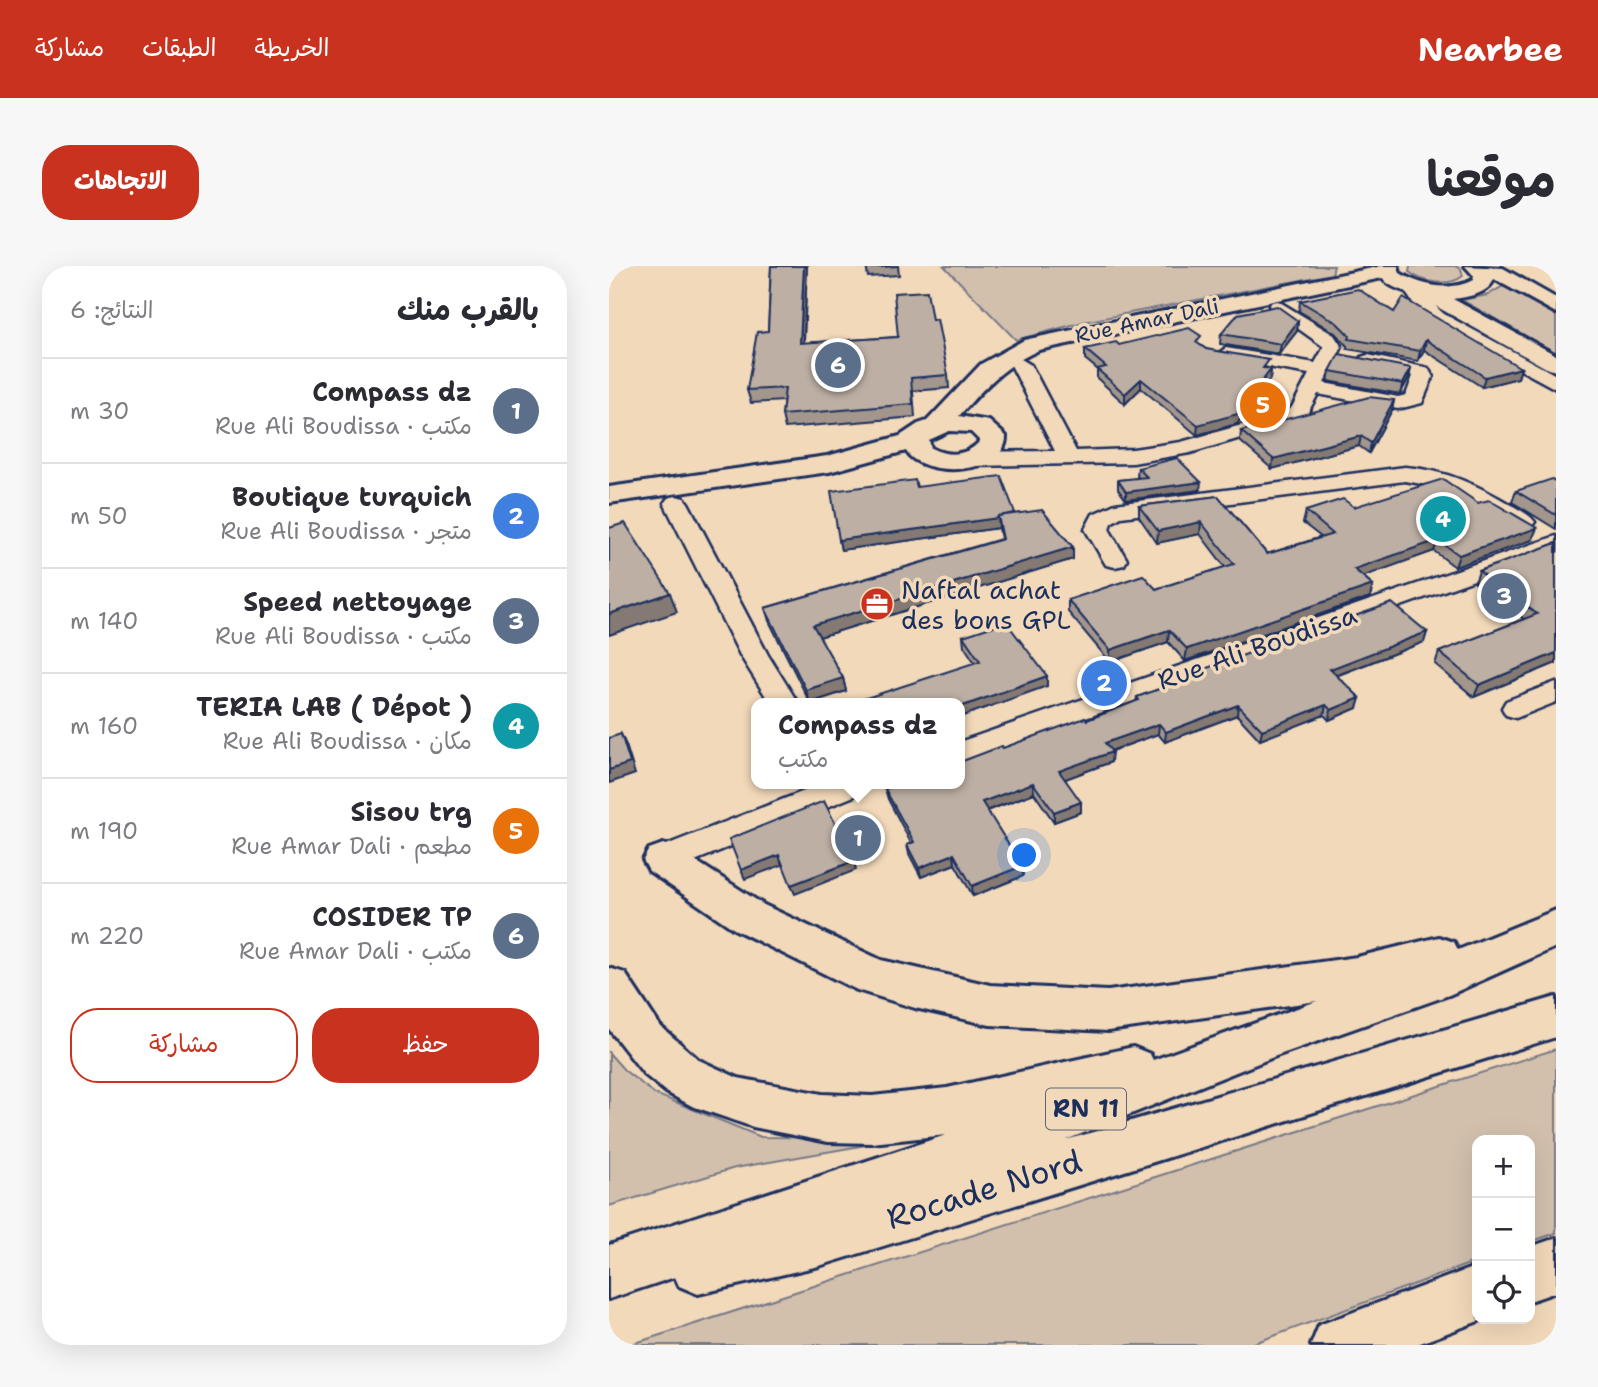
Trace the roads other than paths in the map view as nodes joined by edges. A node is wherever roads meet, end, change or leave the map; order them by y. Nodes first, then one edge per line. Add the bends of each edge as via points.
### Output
1 (1476, 266) edge
2 (1395, 276) edge
3 (1278, 306) junction
4 (1556, 307) edge
5 (1207, 350) edge
6 (1556, 364) edge
7 (1021, 365) junction
8 (1322, 371) junction
9 (1556, 383) edge
10 (926, 433) junction
11 (990, 433) junction
12 (1059, 456) junction
13 (958, 460) junction
14 (609, 495) edge
15 (676, 503) junction
16 (609, 512) edge
17 (1556, 542) edge
18 (1115, 560) dead end
19 (1556, 691) edge
20 (780, 698) edge
21 (1516, 708) dead end
22 (965, 751) edge
23 (840, 789) edge
24 (663, 860) joint
25 (1556, 926) edge
26 (609, 988) edge
27 (1556, 1017) edge
28 (1265, 1039) junction
29 (1556, 1265) edge
30 (609, 1272) edge
31 (1535, 1272) edge
32 (609, 1285) edge
33 (1472, 1296) edge
34 (1339, 1345) edge

1 - 2 main road via 1485,279 1472,289 1442,292
1 - 4 main road via 1496,272
2 - 3 main road, Rue Amar Dali via 1361,289
2 - 6 main road
2 - 9 street via 1446,324
2 - 10 main road, Rue Amar Dali via 1032,345 985,370
3 - 7 main road, Rue Amar Dali via 1086,345
3 - 8 street via 1333,347
5 - 8 street
7 - 11 main road, Rue Amar Dali via 991,397
7 - 12 street
8 - 12 street via 1300,410 1265,426 1158,453
10 - 11 main road via 960,422
10 - 13 main road via 919,452
10 - 14 main road via 829,464
11 - 12 street
11 - 13 main road via 989,449
12 - 13 street
13 - 15 main road
15 - 16 main road
15 - 20 street
17 - 18 street via 1461,485 1434,476 1405,474 1115,511 1101,519 1097,529
17 - 22 street, Rue Ali Boudissa
19 - 21 street
23 - 24 street
24 - 25 main road via 748,916 820,953 894,983 990,1005 1108,1011 1222,996 1357,976
25 - 28 main road, RN 11 via 1433,981
26 - 28 main road via 641,1040 671,1068 748,1105 834,1119 974,1105
27 - 32 main road, Rocade Nord / RN 11 via 819,1239
28 - 30 main road, RN 11 via 837,1198
29 - 31 main road
33 - 34 main road

